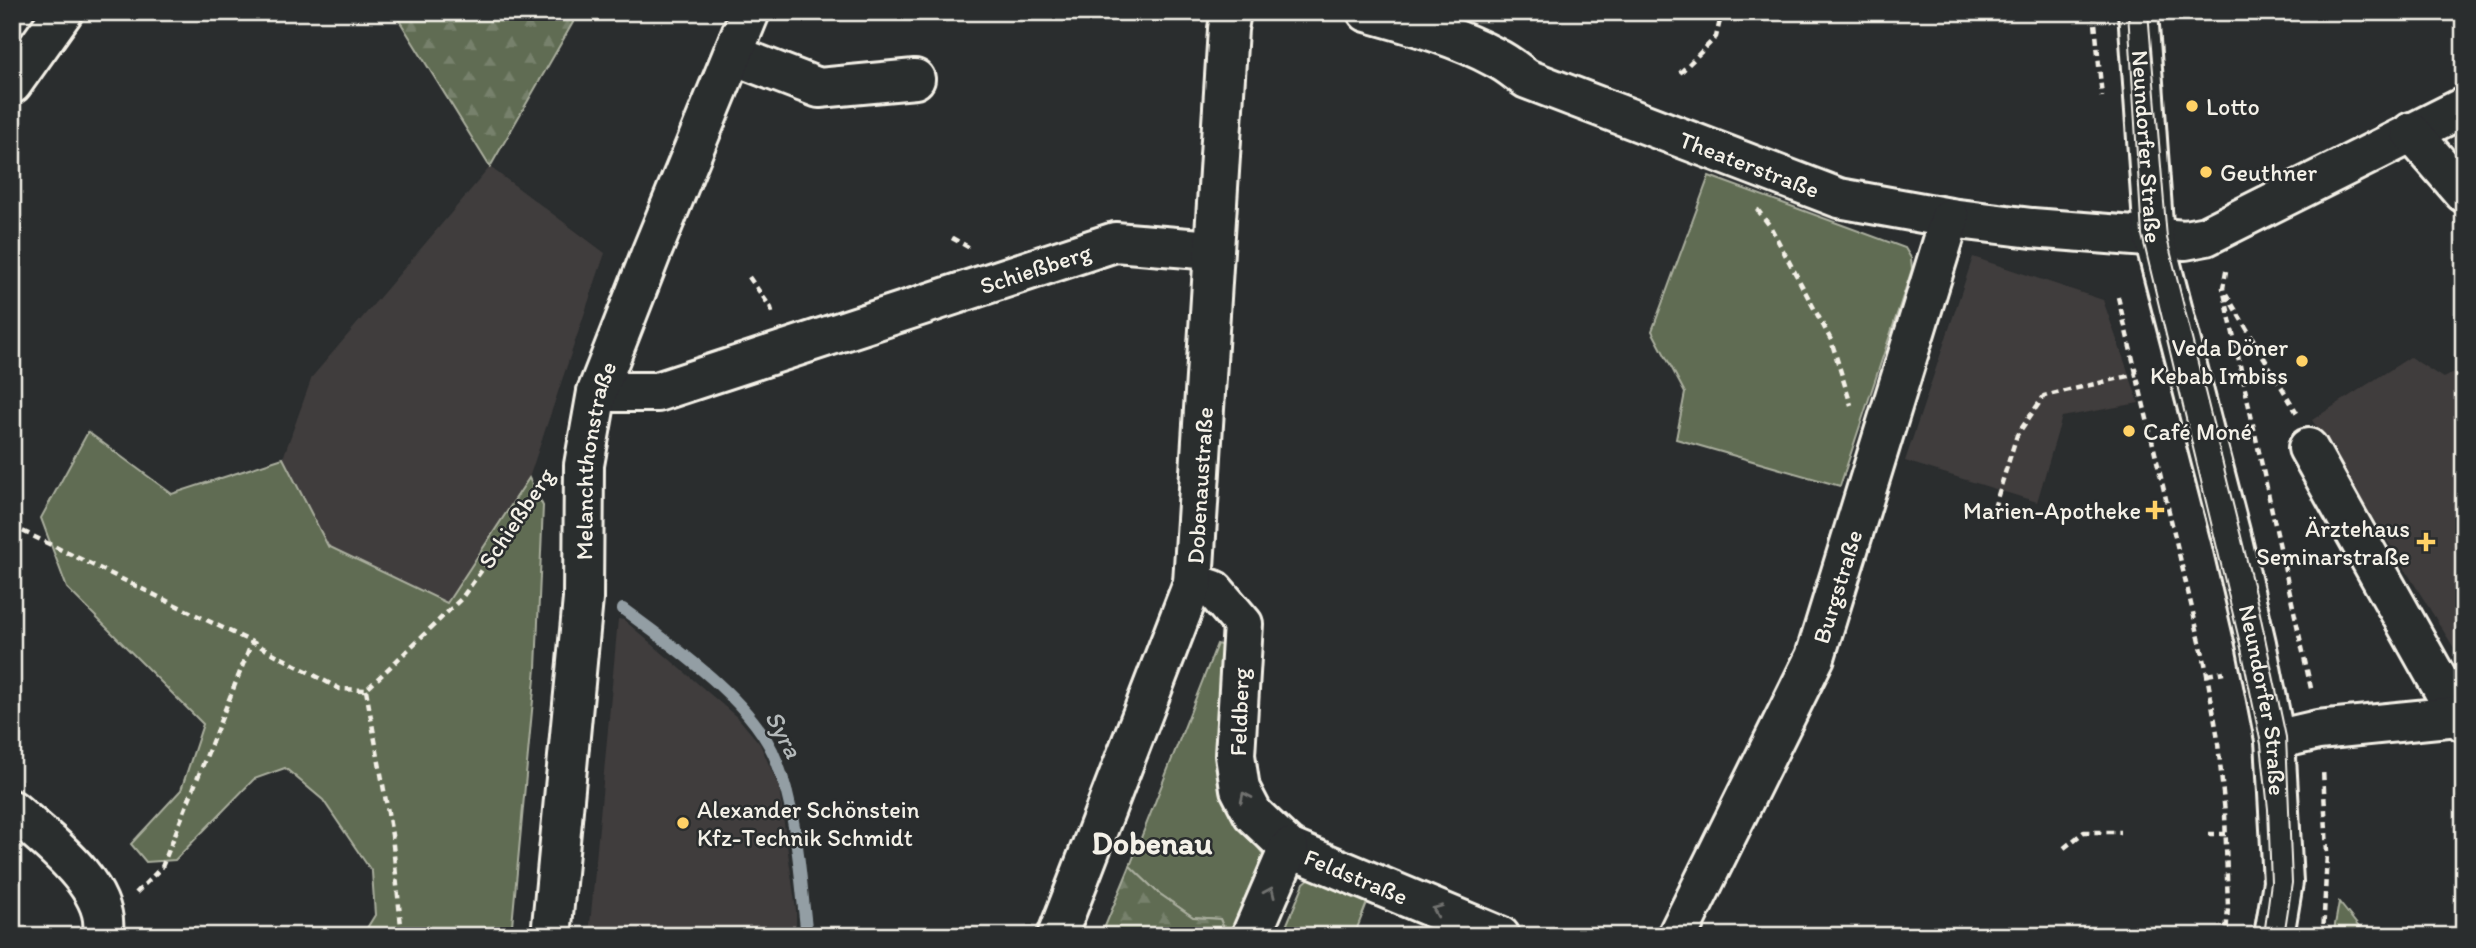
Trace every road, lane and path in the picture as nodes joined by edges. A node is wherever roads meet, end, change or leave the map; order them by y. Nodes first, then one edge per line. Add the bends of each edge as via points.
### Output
1 (750, 12) edge
2 (1231, 12) edge
3 (1367, 12) edge
4 (1722, 12) edge
5 (2094, 12) edge
6 (2138, 12) edge
7 (59, 14) edge
8 (733, 55) junction
9 (1680, 73) dead end
10 (915, 79) dead end
11 (12, 85) edge
12 (2464, 107) edge
13 (2103, 110) dead end
14 (2411, 132) junction
15 (2464, 192) edge
16 (1756, 207) dead end
17 (1950, 218) junction
18 (2154, 238) junction
19 (1213, 250) junction
20 (2226, 269) dead end
21 (2222, 288) junction
22 (2118, 297) dead end
23 (2137, 374) junction
24 (597, 392) junction
25 (1854, 414) dead end
26 (2305, 435) joint
27 (547, 474) dead end
28 (1994, 508) dead end
29 (12, 526) edge
30 (1192, 583) junction
31 (252, 642) junction
32 (366, 690) junction
33 (2314, 704) dead end
34 (2462, 717) edge
35 (2275, 740) junction
36 (2323, 767) dead end
37 (12, 810) edge
38 (2120, 832) dead end
39 (2208, 834) dead end
40 (2225, 834) junction
41 (2064, 848) dead end
42 (1289, 849) junction
43 (103, 929) edge
44 (402, 936) edge
45 (551, 936) edge
46 (1057, 936) edge
47 (1251, 936) edge
48 (1500, 936) edge
49 (1677, 936) edge
50 (2226, 936) edge
51 (2274, 936) edge
52 (2323, 936) edge

1 - 8 street, Melanchthonstraße
2 - 19 street, Dobenaustraße
3 - 17 street, Theaterstraße via 1463,43 1527,79 1839,198
4 - 9 path via 1716,37
5 - 13 path
6 - 18 street, Neundorfer Straße
7 - 11 street
8 - 10 street via 819,89
8 - 24 street, Melanchthonstraße
12 - 14 street, Theaterstraße
14 - 15 street
14 - 18 street, Theaterstraße via 2219,231 2185,240
16 - 25 path via 1830,340
17 - 18 street, Theaterstraße
17 - 49 street, Burgstraße via 1815,657
18 - 35 street, Neundorfer Straße via 2235,553
19 - 24 street, Schießberg via 1115,242 657,392
19 - 30 street, Dobenaustraße
20 - 21 path
21 - 26 path
21 - 33 path
22 - 23 path
23 - 28 path via 2044,396 2017,435
23 - 40 path via 2205,663 2220,757
24 - 45 street, Melanchthonstraße via 584,465 583,599
26 - 34 street
27 - 32 path, Schießberg via 461,599
29 - 31 path
42 -> 30 street, Feldberg via 1253,814 1240,789 1235,755 1243,624 1214,590
30 - 46 street, Dobenaustraße
31 - 32 path via 340,689
31 - 43 path via 162,867
32 - 44 path via 392,835
34 - 35 street via 2318,730
35 - 51 street, Neundorfer Straße via 2283,882
36 - 52 path via 2327,853
37 - 43 street via 67,858 92,889
38 - 41 path via 2084,832
39 - 40 path
40 - 50 path
47 -> 42 street
48 -> 42 street, Feldstraße

